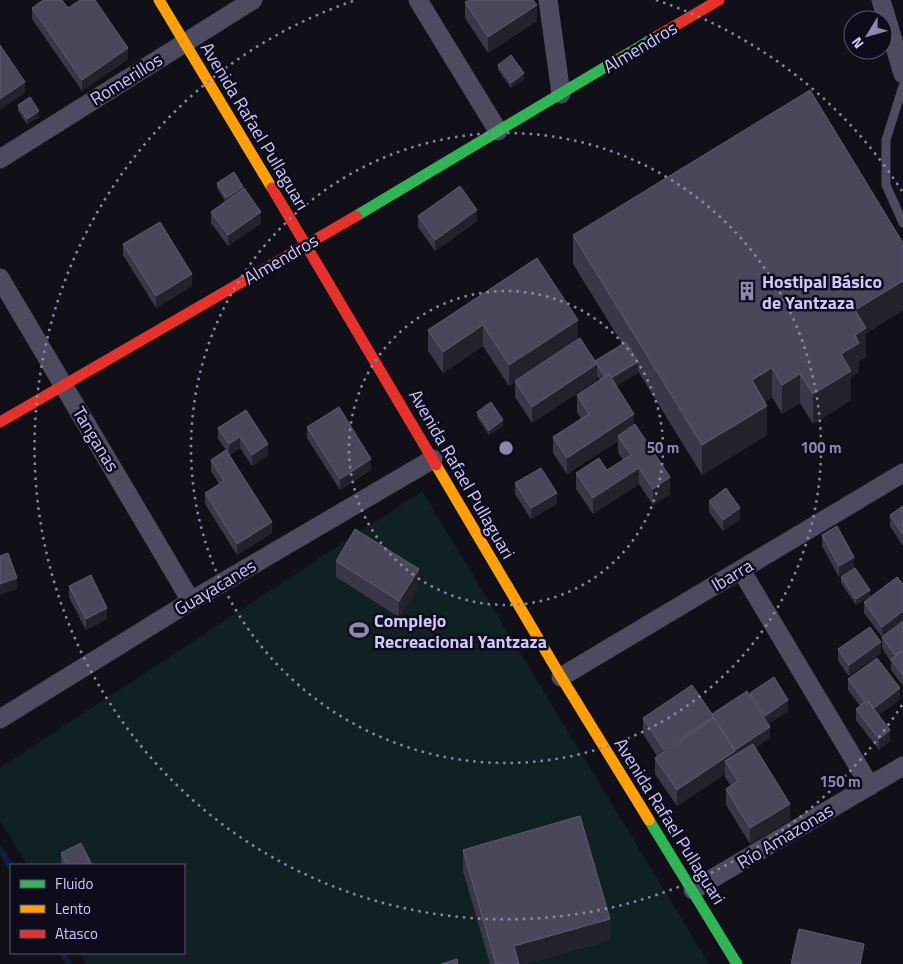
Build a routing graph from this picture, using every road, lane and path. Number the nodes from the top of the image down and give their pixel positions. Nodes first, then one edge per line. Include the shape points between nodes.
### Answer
1 (159, 0) edge
2 (254, 0) edge
3 (418, 0) edge
4 (548, 0) edge
5 (719, 0) edge
6 (881, 0) edge
7 (184, 42) junction
8 (903, 74) edge
9 (903, 86) edge
10 (561, 94) junction
11 (498, 131) junction
12 (0, 159) edge
13 (903, 222) edge
14 (306, 245) junction
15 (0, 278) edge
16 (64, 385) junction
17 (0, 422) edge
18 (433, 459) junction
19 (903, 473) edge
20 (741, 570) junction
21 (191, 600) junction
22 (561, 677) junction
23 (0, 719) edge
24 (903, 766) edge
25 (870, 786) junction
26 (693, 890) junction
27 (737, 964) edge

1 - 7 street, Avenida Rafael Pullaguari
2 - 7 street, Romerillos
3 - 11 street
4 - 10 street
5 - 10 street, Almendros
6 - 8 street
7 - 12 street, Romerillos
7 - 14 street, Avenida Rafael Pullaguari
9 - 13 lane via 886,140 886,185
10 - 11 street, Almendros
11 - 14 street, Almendros
14 - 16 street, Almendros
14 - 18 street, Avenida Rafael Pullaguari
15 - 16 street, Tanganas
16 - 17 street, Almendros
16 - 21 street, Tanganas
18 - 21 street, Guayacanes
18 - 22 street, Avenida Rafael Pullaguari
19 - 20 street, Ibarra
20 - 22 street, Ibarra
20 - 25 street
21 - 23 street, Guayacanes
22 - 26 street, Avenida Rafael Pullaguari
24 - 25 street, Río Amazonas
25 - 26 street, Río Amazonas
26 - 27 street, Avenida Rafael Pullaguari

